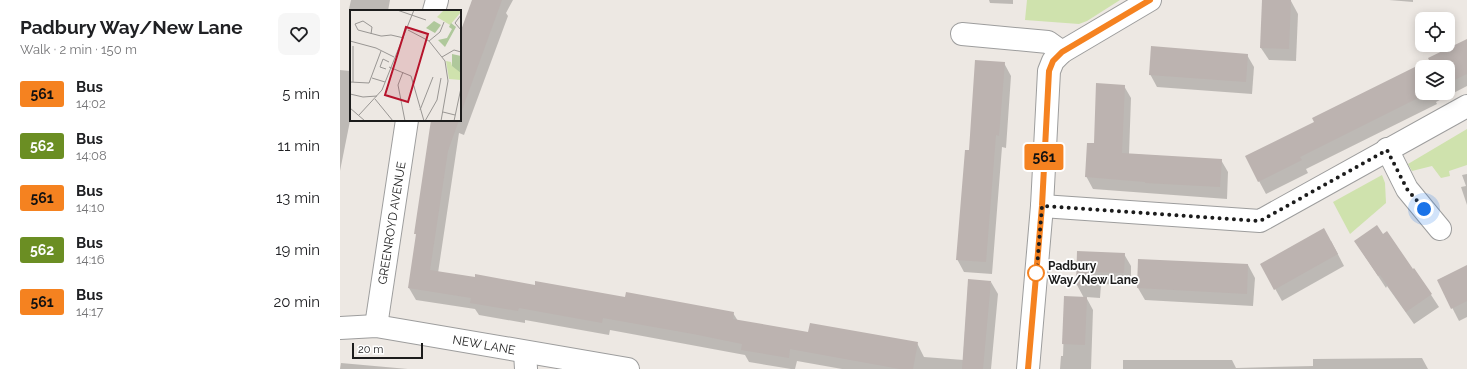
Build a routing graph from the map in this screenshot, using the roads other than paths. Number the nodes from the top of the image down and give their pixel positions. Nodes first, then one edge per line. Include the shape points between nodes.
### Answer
1 (437, 0) edge
2 (1150, 0) edge
3 (434, 10) edge
4 (962, 34) dead end
5 (1062, 52) junction
6 (1467, 106) edge
7 (407, 121) edge
8 (1387, 150) junction
9 (1042, 206) junction
10 (1440, 229) dead end
11 (376, 326) junction
12 (340, 328) edge
13 (526, 361) edge
14 (628, 369) edge
15 (1028, 369) edge

1 - 3 street
2 - 5 street
4 - 5 street via 1048,42
5 - 9 street via 1053,61 1049,71
6 - 8 street
7 - 11 street, GREENROYD AVENUE
8 - 9 street via 1260,221
8 - 10 street via 1407,189
9 - 15 street
11 - 12 street, NEW LANE
11 - 13 street, NEW LANE
13 - 14 street, NEW LANE

